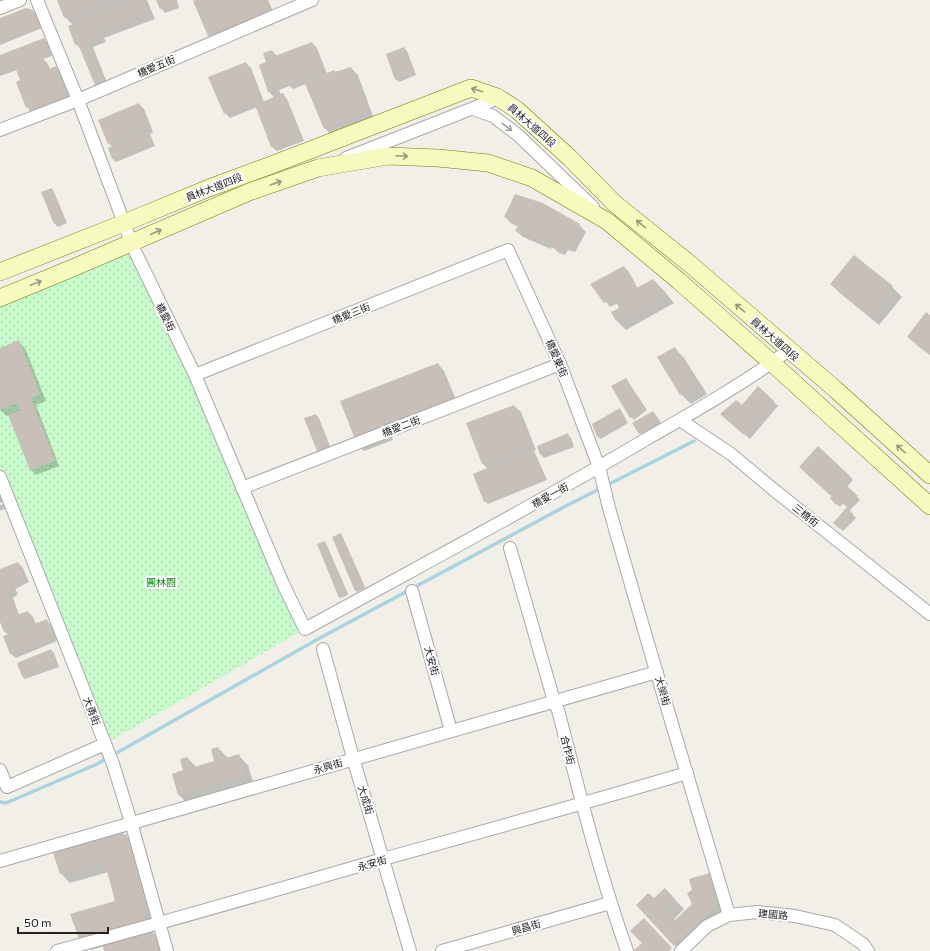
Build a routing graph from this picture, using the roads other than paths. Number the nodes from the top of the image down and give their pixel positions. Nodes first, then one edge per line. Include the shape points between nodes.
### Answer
1 (20, 0) edge
2 (37, 0) edge
3 (312, 0) edge
4 (0, 8) edge
5 (499, 98) junction
6 (78, 100) junction
7 (473, 109) junction
8 (0, 130) edge
9 (318, 168) junction
10 (607, 221) junction
11 (124, 223) junction
12 (131, 243) junction
13 (508, 250) joint
14 (0, 272) edge
15 (0, 298) edge
16 (789, 350) junction
17 (772, 363) junction
18 (560, 364) junction
19 (195, 375) junction
20 (680, 420) junction
21 (600, 472) junction
22 (930, 476) edge
23 (0, 477) edge
24 (242, 488) junction
25 (930, 506) edge
26 (510, 548) dead end
27 (412, 592) dead end
28 (930, 614) edge
29 (305, 629) joint
30 (323, 649) dead end
31 (657, 672) junction
32 (554, 701) junction
33 (451, 731) junction
34 (106, 747) junction
35 (353, 758) junction
36 (0, 770) edge
37 (687, 773) junction
38 (582, 805) junction
39 (131, 822) junction
40 (384, 859) junction
41 (0, 861) edge
42 (610, 904) junction
43 (729, 915) junction
44 (158, 924) junction
45 (58, 951) edge
46 (167, 951) edge
47 (410, 951) edge
48 (442, 951) edge
49 (627, 951) edge
50 (681, 951) edge
51 (868, 951) edge

1 - 4 street
2 - 6 street, 橋愛街
3 - 6 street, 橋愛五街
5 - 7 street
5 -> 11 main road, 員林大道四段 via 471,88
16 -> 5 main road, 員林大道四段 via 690,264 614,203 547,137 516,109
6 - 8 street, 橋愛五街
6 - 11 street, 橋愛街
7 - 9 street
7 -> 10 street via 493,116 518,135
9 -> 10 main road, 員林大道四段 via 388,156 488,163 532,178
12 -> 9 main road, 員林大道四段 via 249,192
10 - 17 main road, 員林大道四段
11 - 12 street, 橋愛街
11 - 14 main road, 員林大道四段
15 -> 12 main road, 員林大道四段
12 - 19 street, 橋愛街
13 - 18 street, 橋愛東街
13 - 19 street, 橋愛三街
16 - 17 street, 橋愛一街
22 -> 16 main road, 員林大道四段
17 - 20 street, 橋愛一街
17 - 25 main road, 員林大道四段
18 - 21 street, 橋愛東街
18 - 24 street, 橋愛二街
19 - 24 street, 橋愛街
20 - 21 street, 橋愛一街
20 - 28 street, 三橋街 via 731,454
21 - 29 street, 橋愛一街
21 - 31 street, 大榮街
23 - 34 street, 大勇街
24 - 29 street, 橋愛街
26 - 32 street, 合作街
27 - 33 street, 大安街
30 - 35 street, 大成街
31 - 32 street, 永興街
31 - 37 street, 大榮街
32 - 33 street, 永興街
32 - 38 street, 合作街
33 - 35 street, 永興街
34 - 36 street via 7,787
34 - 39 street, 大勇街
35 - 39 street, 永興街
35 - 40 street, 大成街
37 - 38 street, 永安街
37 - 43 street, 大榮街
38 - 40 street, 永安街
38 - 42 street, 合作街
39 - 41 street, 永興街
39 - 44 street, 大勇街
40 - 44 street, 永安街
40 - 47 street, 大成街
42 - 48 street, 興昌街
42 - 49 street, 合作街
43 - 50 street, 建國路 via 707,926
43 - 51 street, 建國路 via 757,912 835,924 863,944
44 - 45 street, 永安街
44 - 46 street, 大勇街

